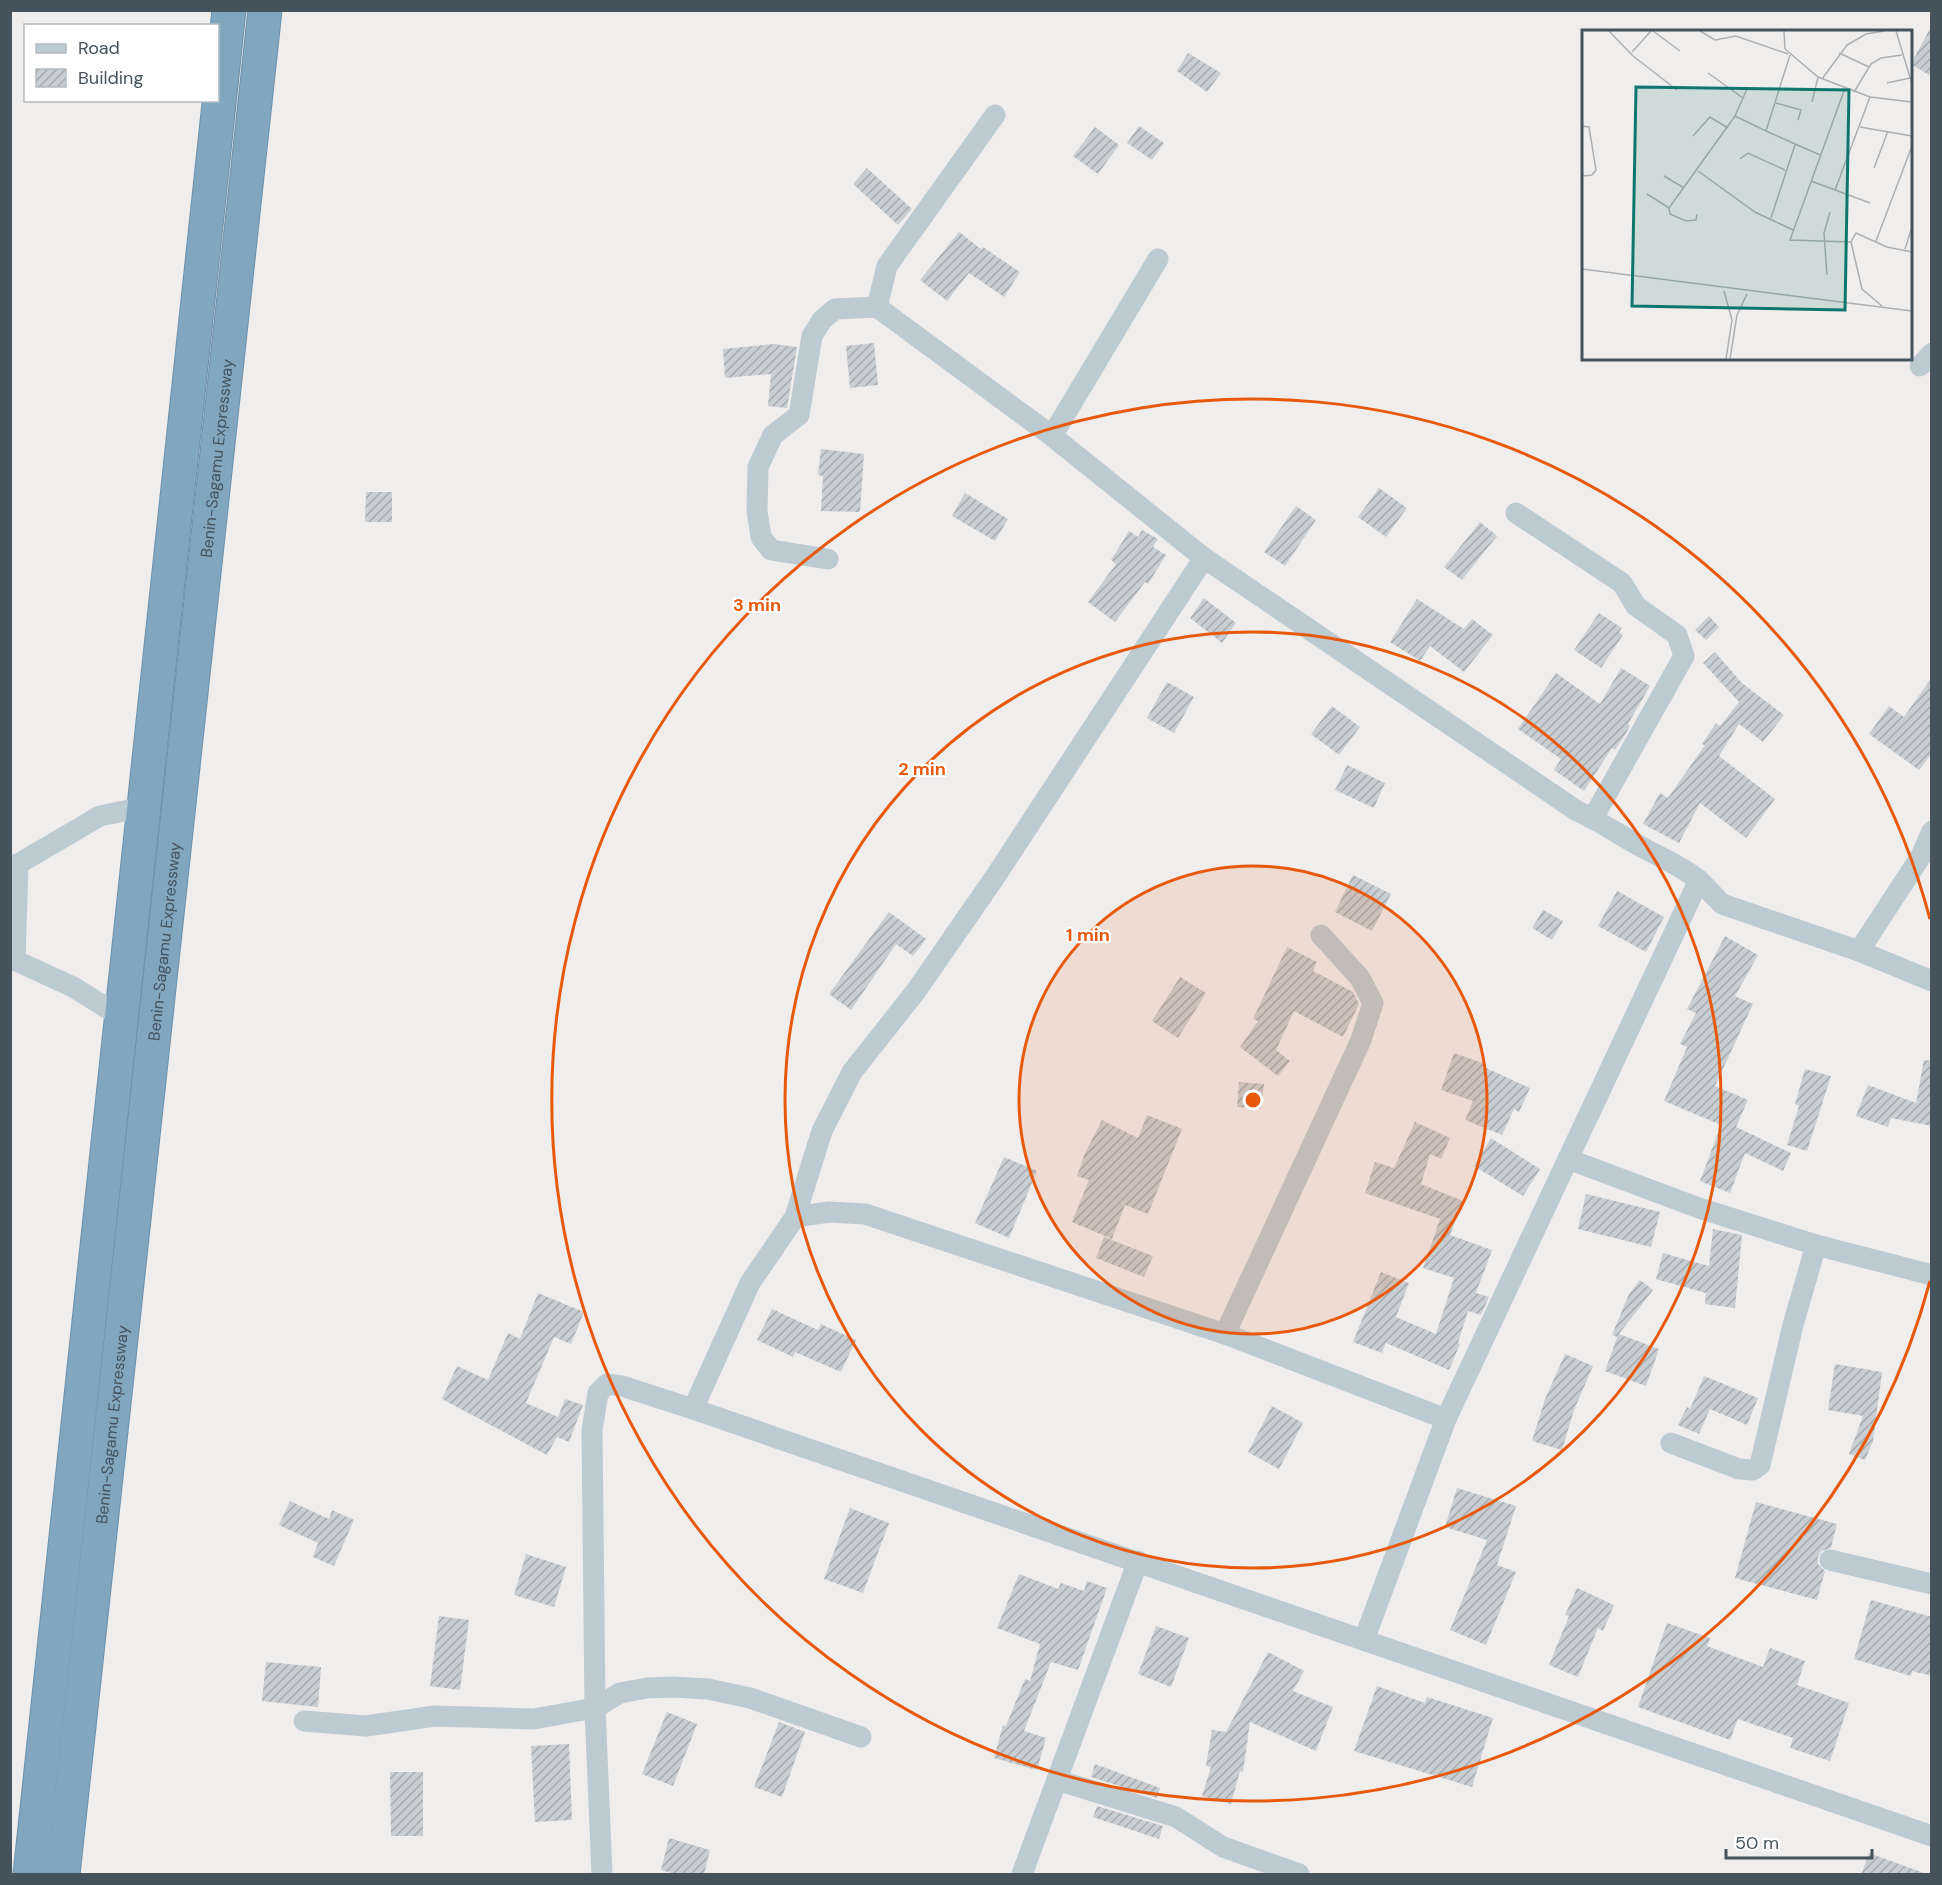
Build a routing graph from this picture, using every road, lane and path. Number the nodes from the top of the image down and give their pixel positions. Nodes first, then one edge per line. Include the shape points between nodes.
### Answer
1 (229, 10) edge
2 (265, 10) edge
3 (995, 115) dead end
4 (1158, 259) dead end
5 (877, 307) junction
6 (1052, 436) junction
7 (1516, 513) dead end
8 (1204, 558) junction
9 (828, 559) dead end
10 (143, 807) junction
11 (1593, 818) junction
12 (1932, 831) edge
13 (14, 865) edge
14 (1699, 880) junction
15 (1321, 935) dead end
16 (1859, 951) junction
17 (13, 959) edge
18 (1932, 981) edge
19 (123, 1018) junction
20 (1568, 1159) junction
21 (795, 1217) junction
22 (1816, 1245) junction
23 (1932, 1275) edge
24 (1225, 1334) junction
25 (693, 1409) junction
26 (1446, 1419) junction
27 (1671, 1443) dead end
28 (1830, 1560) dead end
29 (1138, 1562) junction
30 (1932, 1584) edge
31 (1364, 1640) junction
32 (595, 1708) junction
33 (304, 1721) dead end
34 (861, 1737) dead end
35 (1057, 1780) junction
36 (1932, 1836) edge
37 (30, 1875) edge
38 (63, 1875) edge
39 (602, 1875) edge
40 (1022, 1875) edge
41 (1299, 1875) edge

1 - 10 highway, Benin-Sagamu Expressway
2 - 38 highway, Benin-Sagamu Expressway
3 - 5 street via 887,266
4 - 6 street
5 - 6 street
5 - 9 street via 835,309 822,320 812,336 799,415 773,435 758,467 761,537 771,550
6 - 8 street
7 - 11 street via 1622,583 1636,606 1677,635 1684,656
8 - 11 street via 1577,811
8 - 21 street via 995,877 916,991 852,1072 822,1131
10 - 13 street via 100,816
10 - 19 highway, Benin-Sagamu Expressway
11 - 14 street
12 - 16 street via 1921,856
13 - 17 street
14 - 16 street via 1722,904
14 - 20 street
15 - 24 street via 1360,978 1373,1003 1361,1040
16 - 18 street
17 - 19 street via 73,987
19 - 37 highway, Benin-Sagamu Expressway
20 - 22 street via 1699,1208
20 - 26 street
21 - 24 street via 829,1212 865,1214
21 - 25 street via 750,1283
22 - 23 street
22 - 27 street via 1760,1465 1753,1470 1739,1469
24 - 26 street
25 - 29 street
25 - 32 street via 622,1386 607,1384 598,1393 592,1430
26 - 31 street
28 - 30 street
29 - 31 street
29 - 35 street
31 - 36 street
32 - 33 street via 533,1719 435,1716 366,1725
32 - 34 street via 620,1693 647,1688 708,1689 750,1698
32 - 39 street
35 - 40 street
35 - 41 street via 1176,1817 1223,1846

